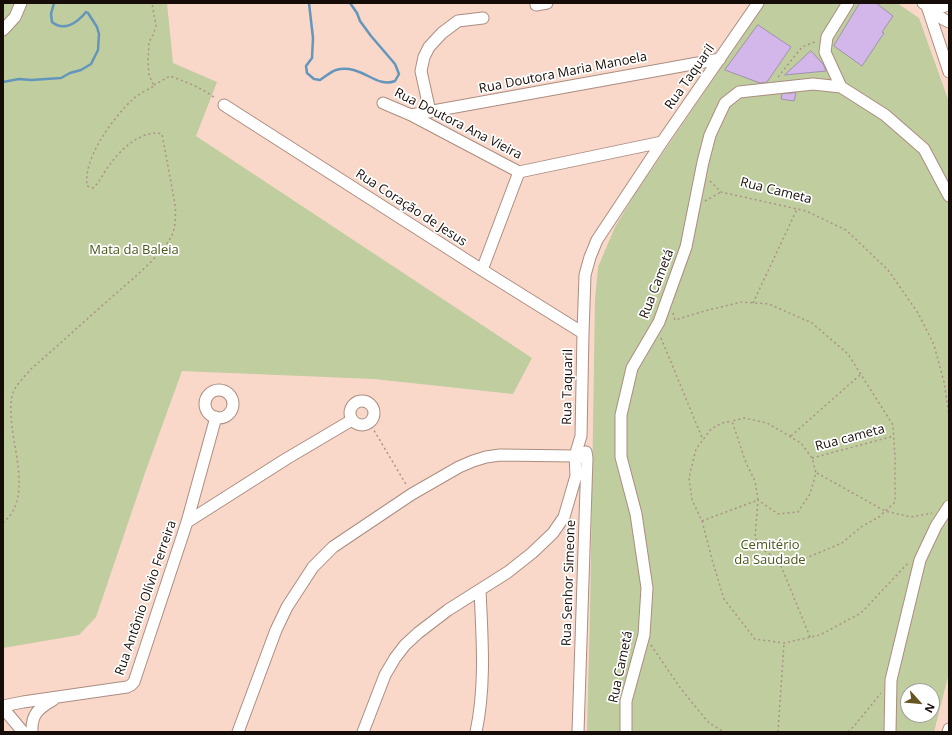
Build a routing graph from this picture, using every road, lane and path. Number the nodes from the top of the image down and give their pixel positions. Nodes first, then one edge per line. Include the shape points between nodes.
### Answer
1 (21, 3) edge
2 (152, 3) edge
3 (758, 3) edge
4 (848, 3) edge
5 (925, 5) edge
6 (949, 5) edge
7 (483, 18) dead end
8 (949, 22) edge
9 (3, 30) edge
10 (827, 37) junction
11 (720, 59) junction
12 (949, 72) edge
13 (154, 86) junction
14 (841, 87) junction
15 (771, 89) junction
16 (383, 102) dead end
17 (224, 105) joint
18 (430, 112) junction
19 (411, 115) junction
20 (662, 142) junction
21 (519, 172) junction
22 (701, 173) junction
23 (721, 192) junction
24 (949, 196) edge
25 (694, 207) junction
26 (797, 209) junction
27 (482, 270) junction
28 (669, 295) junction
29 (753, 303) junction
30 (656, 327) junction
31 (583, 333) junction
32 (861, 374) junction
33 (949, 415) edge
34 (216, 418) dead end
35 (352, 420) junction
36 (732, 421) junction
37 (369, 422) junction
38 (581, 436) junction
39 (791, 436) junction
40 (894, 436) junction
41 (703, 440) junction
42 (575, 456) junction
43 (588, 458) junction
44 (812, 458) junction
45 (816, 473) junction
46 (412, 494) junction
47 (758, 500) junction
48 (947, 508) edge
49 (885, 511) junction
50 (702, 521) junction
51 (187, 522) junction
52 (3, 523) edge
53 (912, 558) dead end
54 (779, 561) junction
55 (480, 590) junction
56 (644, 636) junction
57 (810, 637) junction
58 (784, 643) junction
59 (891, 680) junction
60 (58, 697) junction
61 (3, 707) edge
62 (949, 729) edge
63 (23, 732) edge
64 (32, 732) edge
65 (238, 732) edge
66 (363, 732) edge
67 (476, 732) edge
68 (578, 732) edge
69 (626, 732) edge
70 (724, 732) edge
71 (778, 732) edge
72 (848, 732) edge
73 (890, 732) edge
74 (948, 732) edge

1 - 9 street via 15,17
2 - 13 path via 156,26 148,42 148,63 149,75
3 - 11 street, Rua Taquaril
4 - 10 street
5 - 6 street
5 - 8 street
5 - 12 street
7 - 18 street via 458,21 429,47 421,71
10 - 14 street via 825,52
10 - 15 path via 802,47
11 - 18 street, Rua Doutora Maria Manoela
11 - 20 street, Rua Taquaril
13 - 17 path via 170,76 200,89
13 - 52 path via 134,98 102,138 90,159 86,180 87,186 93,188 111,162 130,144 144,135 155,132 162,134 175,204 174,229 161,250 31,369 12,395 11,423 19,479 17,500 11,514
14 - 15 street, Rua Cametá via 813,84
14 - 24 street, Rua Cametá via 885,115 924,148
15 - 22 street, Rua Cametá via 739,92 725,103 710,135
16 - 19 street, Rua Doutora Ana Vieira
17 - 27 street, Rua Coração de Jesus
18 - 19 street, Rua Doutora Maria Manoela
19 - 21 street, Rua Doutora Ana Vieira
20 - 21 street, Rua Doutora Ana Vieira
20 - 31 street, Rua Taquaril via 597,240 590,256 585,275
21 - 27 street
22 - 23 path, Rua Cameta
22 - 25 street, Rua Cametá
23 - 25 path
23 - 26 path, Rua Cameta
25 - 28 street, Rua Cametá via 686,247
26 - 29 path
26 - 33 path, Rua Cameta via 846,230 888,270 918,313 934,345 944,382
27 - 31 street, Rua Coração de Jesus
28 - 29 path, Rua Cameta via 675,320 742,302
28 - 30 street, Rua Cametá
29 - 32 path, Rua Cameta via 769,304 812,323 848,354
30 - 41 path
30 - 56 street, Rua Cametá via 632,368 621,415 622,457 636,514 647,588
31 - 38 street, Rua Taquaril
32 - 39 path, Rua Cameta
32 - 40 path, Rua Cameta via 893,425
34 - 51 street, Rua Antônio Olívio Ferreira
35 - 37 street via 360,424
35 - 37 street via 351,407 364,401 371,405 373,411
35 - 51 street
36 - 39 path, Rua Cameta via 744,418 767,423
36 - 41 path, Rua Cameta via 711,429
36 - 47 path via 754,481
37 - 46 path
38 - 42 street, Rua Taquaril
38 - 43 street, Rua Senhor Simeone
39 - 44 path, Rua Cameta via 801,443
40 - 44 path, Rua cameta
40 - 49 path, Rua Cameta via 895,502
41 - 50 path, Rua Cameta via 696,449 689,478 692,500
42 - 43 street
42 - 46 street via 486,457 459,467
42 - 55 street, Rua Taquaril via 576,476 564,516 553,533 532,554
43 - 68 street, Rua Senhor Simeone
44 - 45 path, Rua Cameta
45 - 47 path, Rua Cameta via 810,494 798,512 778,514
45 - 49 path, Rua Cameta
46 - 65 street via 333,547 309,573 290,601 279,624
47 - 50 path
47 - 54 path via 755,538 765,551
48 - 49 path, Rua Cameta via 911,517
48 - 59 street via 920,560
49 - 54 path, Rua Cameta via 842,543 792,564
50 - 58 path, Rua Cameta via 724,599 755,639
51 - 60 street, Rua Antônio Olívio Ferreira via 134,682 127,687
53 - 57 path via 861,613 820,635
54 - 57 path
55 - 66 street, Rua Taquaril via 448,610 405,645 386,675
55 - 67 street via 483,676
56 - 69 street, Rua Cametá via 626,701
56 - 70 path via 681,689 709,723
57 - 58 path
58 - 71 path
59 - 72 path via 856,726
59 - 73 street
60 - 61 street, Rua Antônio Olívio Ferreira
60 - 64 street via 40,707 34,716
61 - 63 street
62 - 74 street

